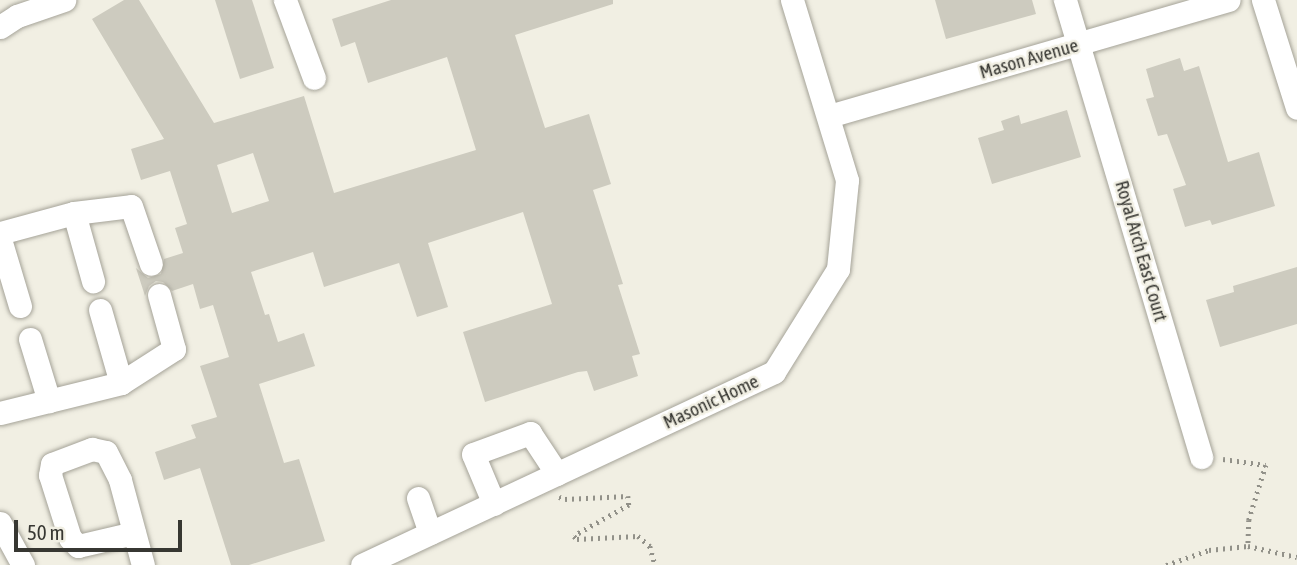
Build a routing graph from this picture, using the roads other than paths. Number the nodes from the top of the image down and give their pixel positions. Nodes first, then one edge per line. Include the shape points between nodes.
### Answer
1 (64, 0) edge
2 (285, 0) edge
3 (792, 0) edge
4 (1065, 0) edge
5 (1229, 0) edge
6 (1263, 0) edge
7 (0, 27) edge
8 (1080, 45) junction
9 (314, 78) dead end
10 (1297, 107) edge
11 (828, 116) junction
12 (74, 213) junction
13 (0, 233) edge
14 (0, 239) edge
15 (151, 264) dead end
16 (93, 281) dead end
17 (159, 295) dead end
18 (20, 306) dead end
19 (100, 310) dead end
20 (30, 339) dead end
21 (121, 383) junction
22 (49, 401) junction
23 (0, 413) edge
24 (1201, 457) road end
25 (553, 476) junction
26 (418, 498) dead end
27 (494, 504) junction
28 (0, 523) edge
29 (134, 533) junction
30 (430, 533) junction
31 (23, 565) edge
32 (143, 565) edge
33 (362, 565) edge

1 - 7 street via 17,16
2 - 9 street
3 - 11 street, Masonic Home
4 - 8 street, Royal Arch East Court
5 - 8 street, Mason Avenue
6 - 10 street
8 - 11 street, Mason Avenue
8 - 24 street, Royal Arch East Court
11 - 25 street, Masonic Home via 847,180 838,269 774,372
12 - 13 street
12 - 15 street via 131,206
12 - 16 street
14 - 18 street
17 - 21 street via 174,349
19 - 21 street
20 - 22 street
21 - 22 street
22 - 23 street
25 - 27 street, Masonic Home
25 - 27 street via 530,433 473,454
26 - 30 street
27 - 30 street, Masonic Home
28 - 31 street
29 - 29 street via 120,480 106,452 92,449 52,464 50,475 69,538 78,546
29 - 32 street
30 - 33 street, Masonic Home

